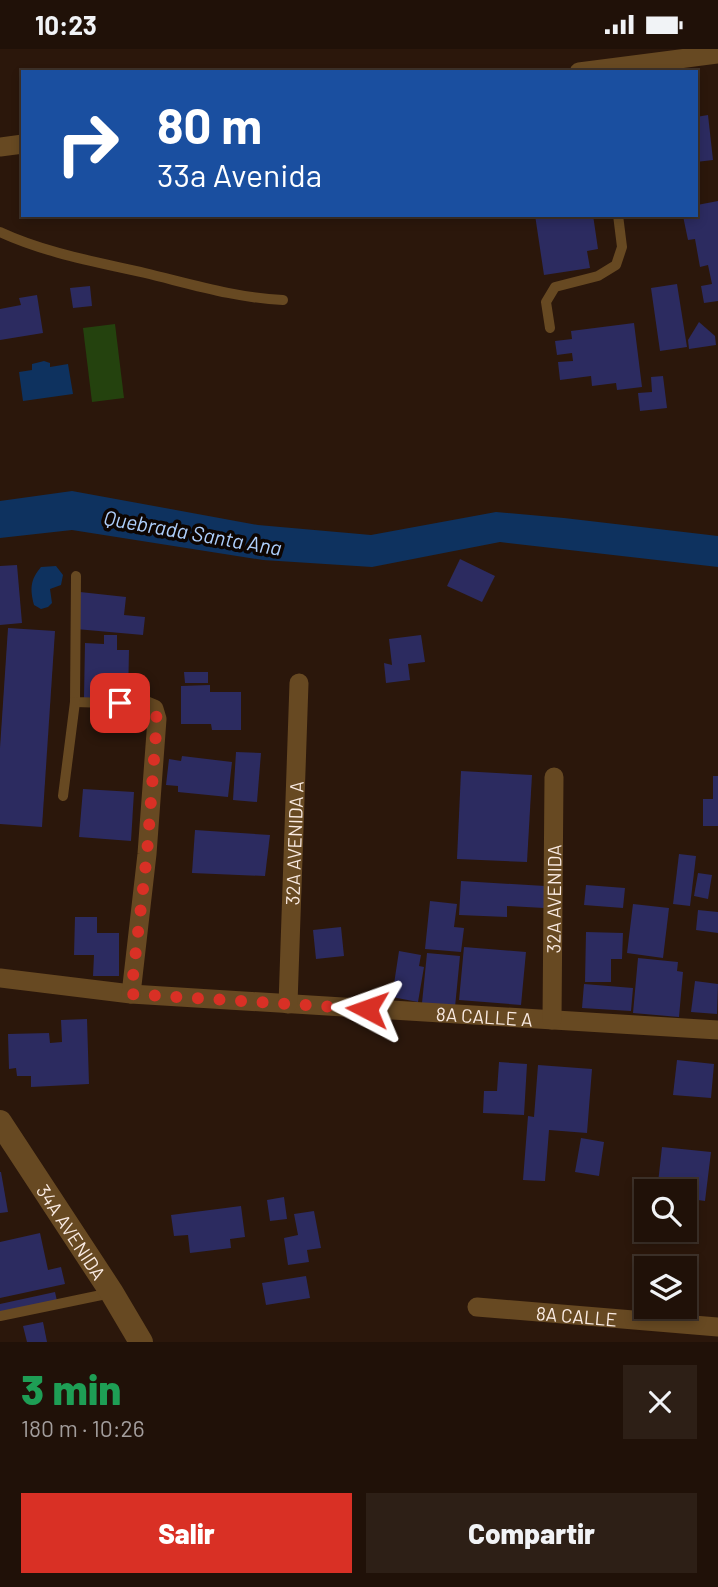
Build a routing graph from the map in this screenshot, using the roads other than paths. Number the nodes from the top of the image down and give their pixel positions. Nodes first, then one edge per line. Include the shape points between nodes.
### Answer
1 (718, 54) edge
2 (599, 70) edge
3 (21, 144) edge
4 (0, 147) edge
5 (618, 217) edge
6 (0, 232) edge
7 (283, 300) dead end
8 (550, 328) dead end
9 (76, 576) dead end
10 (299, 683) dead end
11 (75, 702) junction
12 (142, 704) joint
13 (554, 777) dead end
14 (63, 796) dead end
15 (0, 978) edge
16 (131, 994) junction
17 (288, 1004) junction
18 (552, 1020) junction
19 (718, 1030) edge
20 (0, 1122) edge
21 (112, 1293) junction
22 (477, 1307) dead end
23 (0, 1316) edge
24 (718, 1327) edge
25 (142, 1342) edge

1 - 2 street
3 - 4 street
5 - 8 lane via 622,247 616,265 598,276 555,287 546,302
6 - 7 lane via 90,261 242,296
9 - 11 lane
10 - 17 street, 32A AVENIDA A
11 - 12 lane
11 - 14 lane
12 - 16 street via 154,709 157,719
13 - 18 street, 32A AVENIDA
15 - 16 street, 8A CALLE A
16 - 17 street, 8A CALLE A
17 - 18 street, 8A CALLE A
18 - 19 street, 8A CALLE A
20 - 21 street, 34A AVENIDA
21 - 23 lane
21 - 25 street, 34A AVENIDA
22 - 24 street, 8A CALLE

